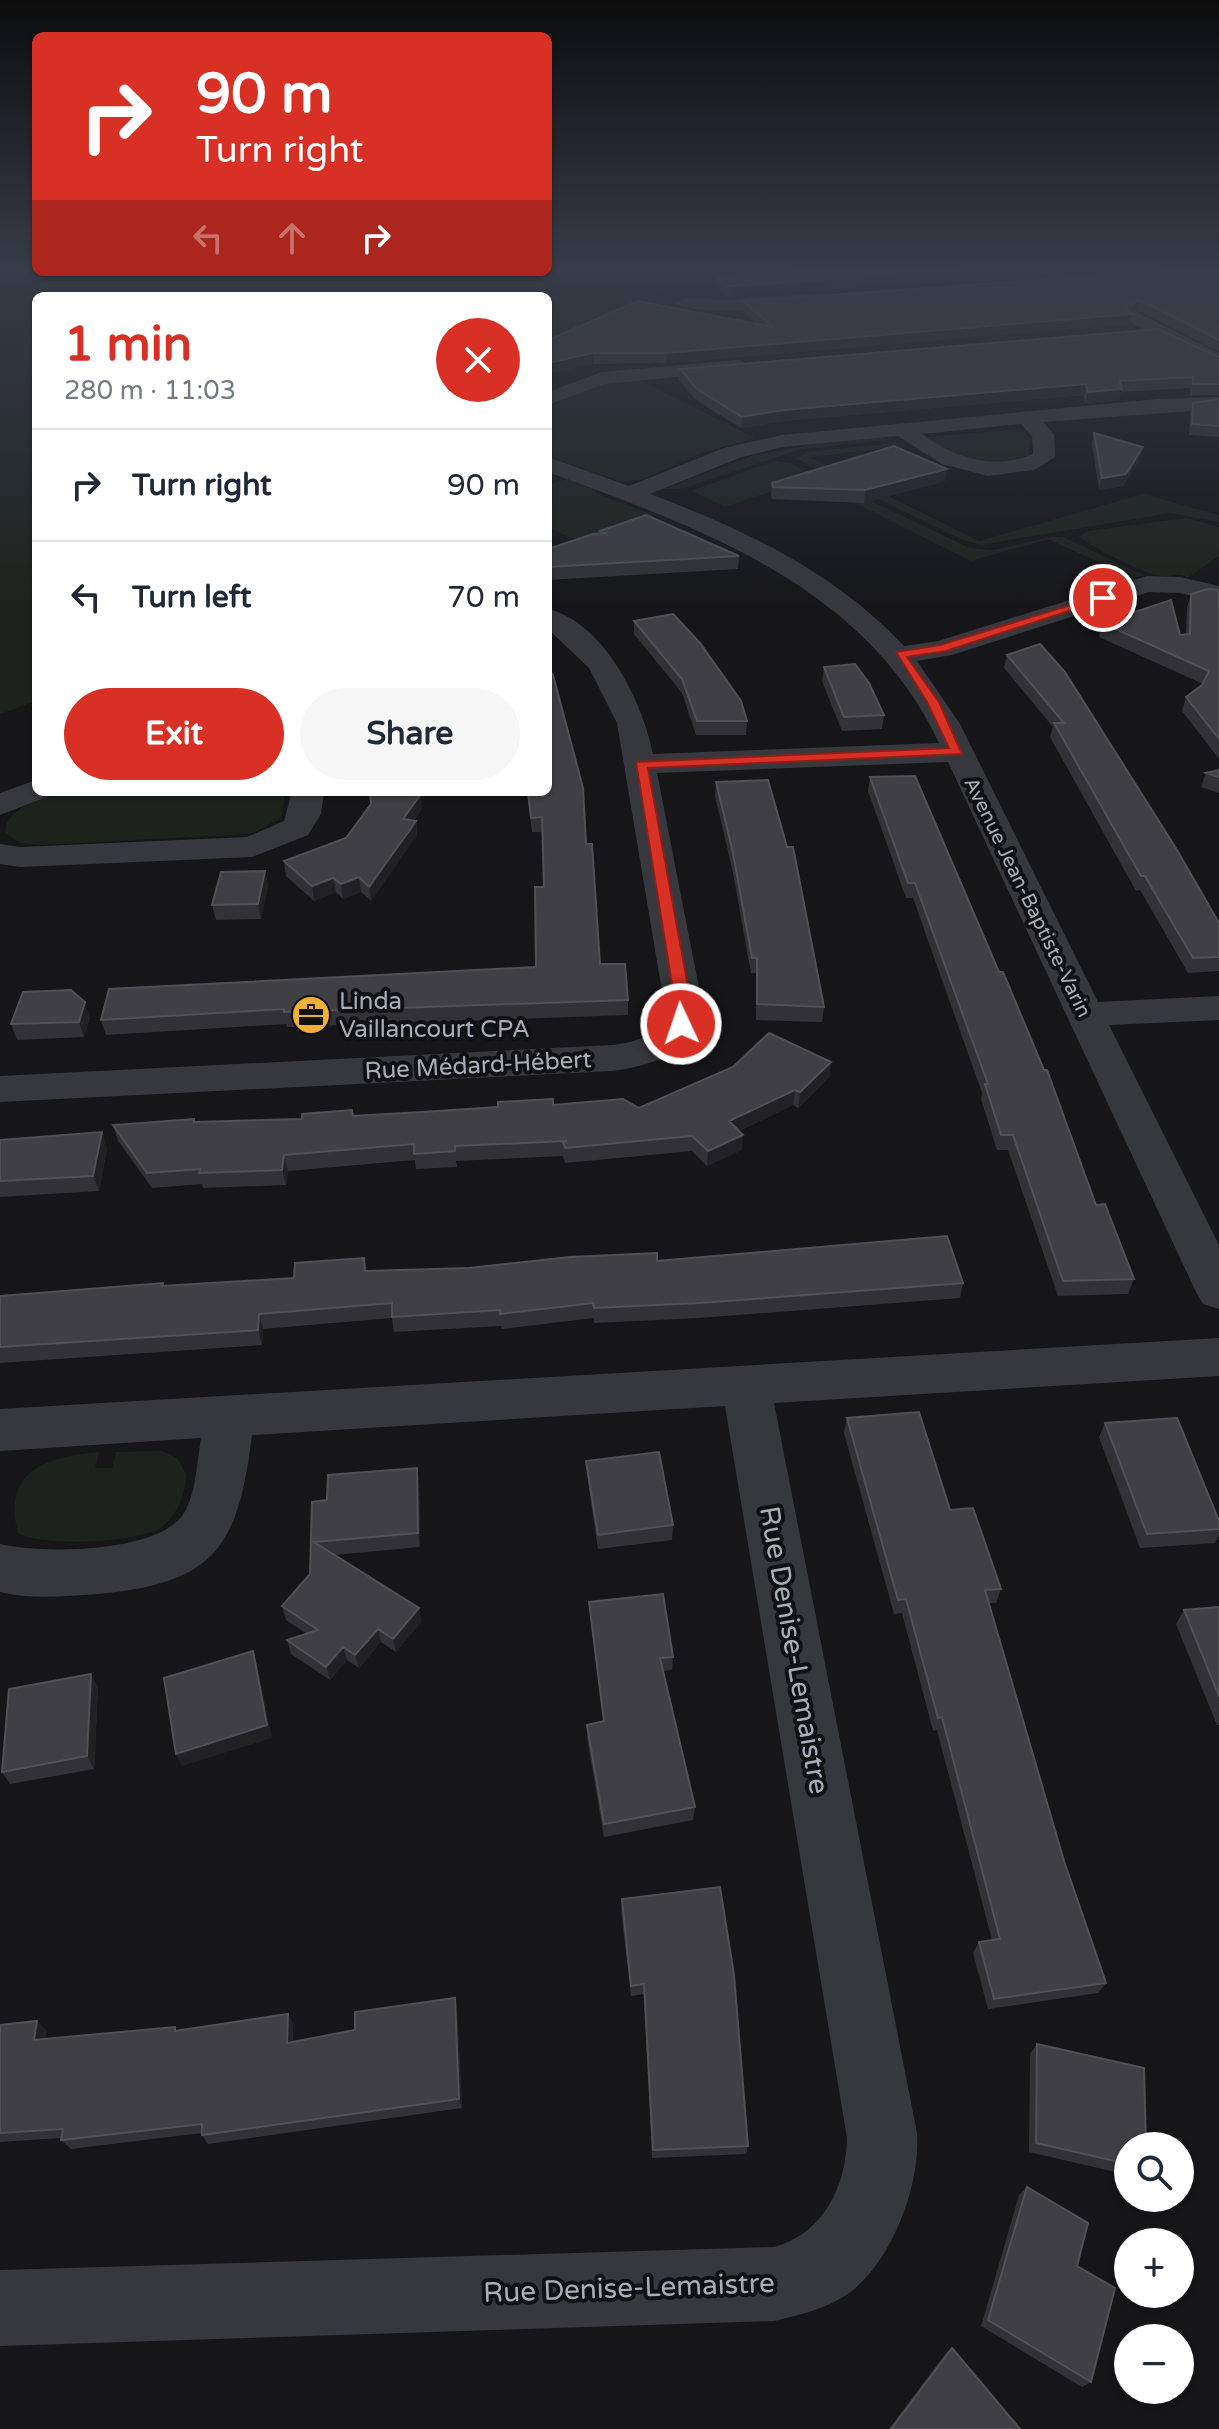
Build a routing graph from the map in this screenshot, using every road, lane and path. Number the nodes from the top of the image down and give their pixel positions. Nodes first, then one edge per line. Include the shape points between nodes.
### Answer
1 (588, 383) edge
2 (552, 397) edge
3 (1219, 403) edge
4 (1025, 417) junction
5 (901, 428) junction
6 (552, 465) edge
7 (629, 494) junction
8 (1219, 594) edge
9 (552, 620) edge
10 (900, 655) junction
11 (957, 752) junction
12 (641, 764) junction
13 (32, 792) edge
14 (307, 796) edge
15 (0, 805) edge
16 (0, 854) edge
17 (1219, 1008) edge
18 (1086, 1014) junction
19 (0, 1089) edge
20 (1219, 1292) edge
21 (1219, 1357) edge
22 (746, 1385) junction
23 (229, 1417) junction
24 (0, 1430) edge
25 (0, 1568) edge
26 (0, 2308) edge

1 - 2 street
3 - 4 street
4 - 5 street
4 - 5 street via 1043,434 1044,457 998,470 966,466 918,444
5 - 7 street via 757,445
6 - 7 street, Avenue Jean-Baptiste-Varin
7 - 10 street, Avenue Jean-Baptiste-Varin via 734,536 794,568 856,613
8 - 10 street via 1147,584 950,646
9 - 12 street, Rue Médard-Hébert via 596,657 614,682 632,723
10 - 11 street, Avenue Jean-Baptiste-Varin via 933,702
11 - 12 street
11 - 18 street, Avenue Jean-Baptiste-Varin
12 - 19 street, Rue Médard-Hébert via 684,1013 675,1034 649,1052
13 - 15 street
14 - 16 street via 296,828 252,847
17 - 18 street
18 - 20 street, Avenue Jean-Baptiste-Varin
21 - 22 street
22 - 23 street
22 - 26 street, Rue Denise-Lemaistre via 879,2105 883,2146 877,2181 861,2220 838,2254 807,2276 774,2284
23 - 24 street
23 - 25 street via 213,1514 179,1554 137,1568 29,1573

